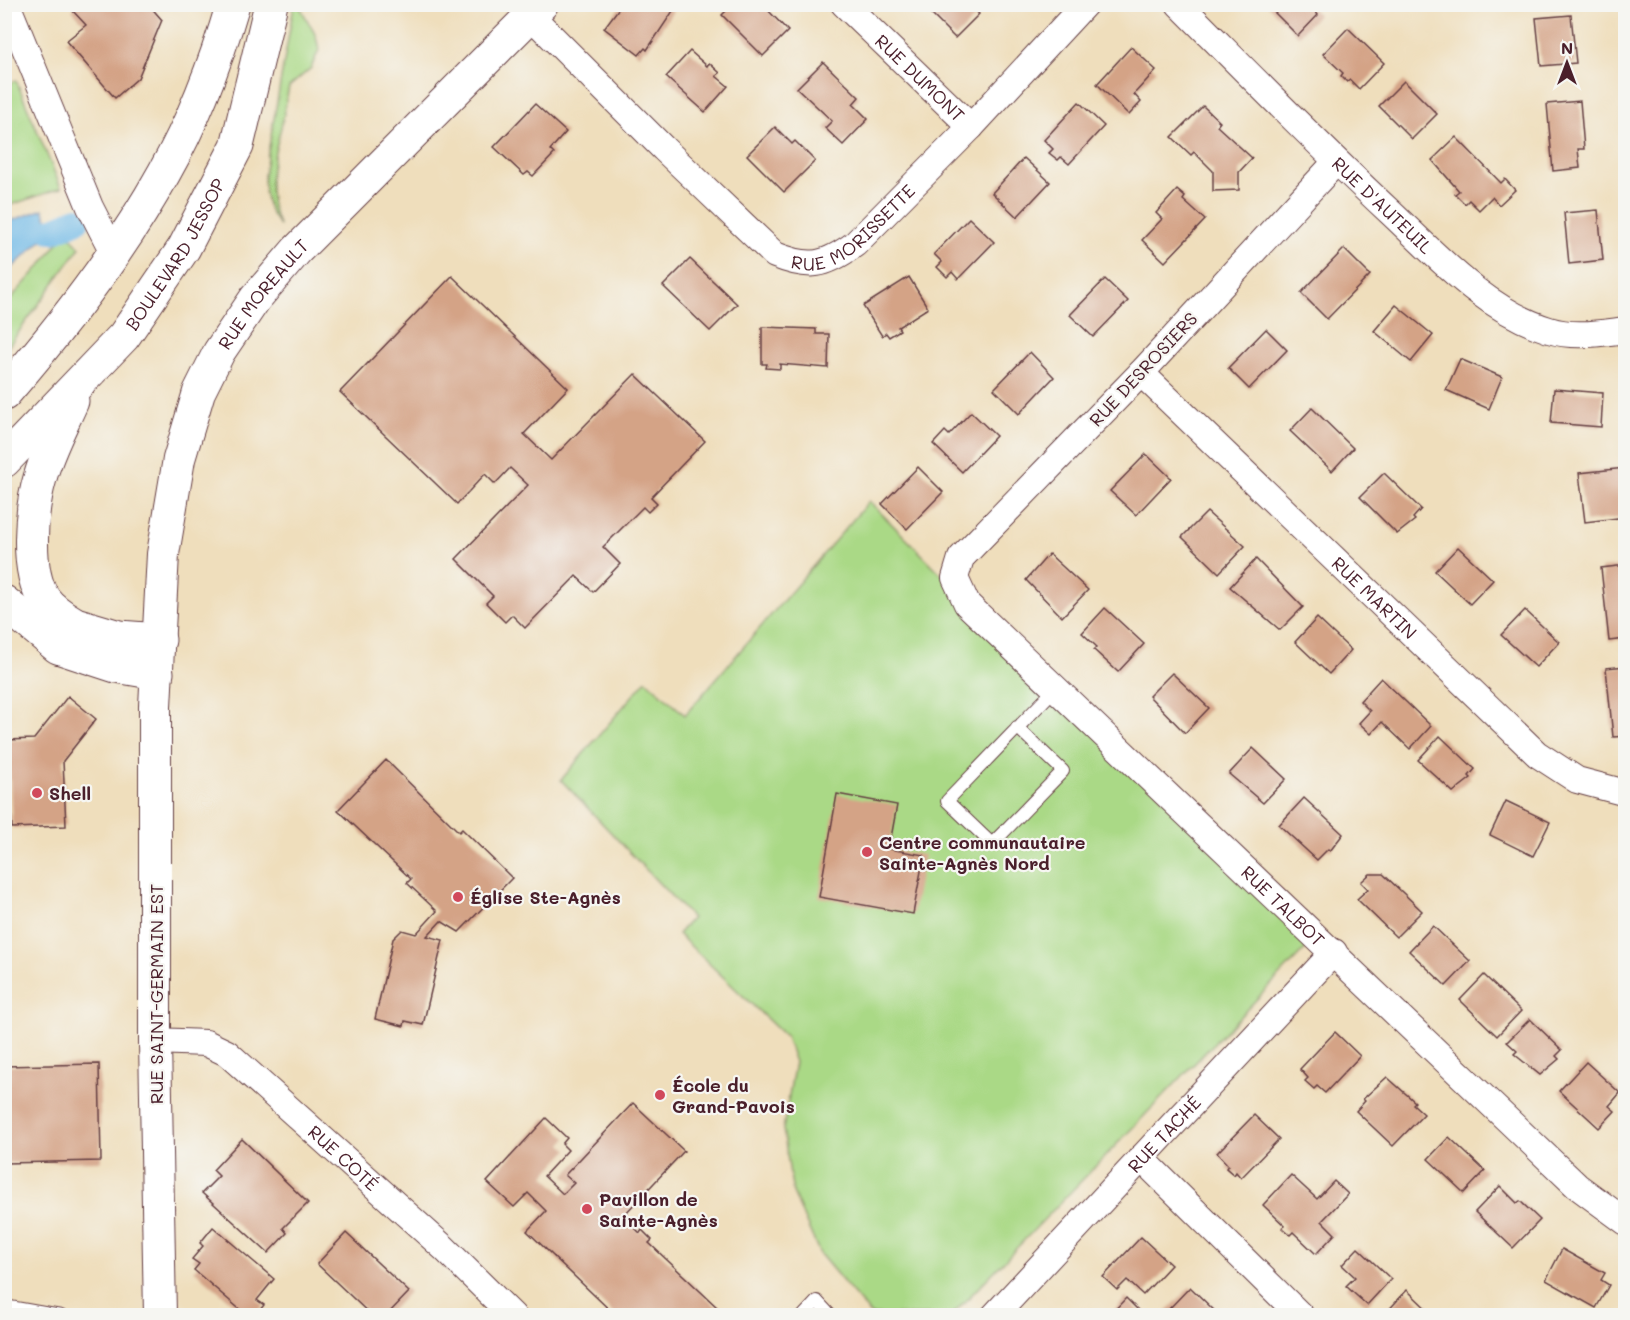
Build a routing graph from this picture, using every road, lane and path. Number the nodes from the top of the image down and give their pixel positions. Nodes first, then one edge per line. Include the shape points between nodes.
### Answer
1 (6, 4) edge
2 (233, 4) edge
3 (271, 4) edge
4 (844, 4) edge
5 (1085, 4) edge
6 (1179, 4) edge
7 (537, 11) edge
8 (971, 127) junction
9 (1336, 162) junction
10 (113, 252) junction
11 (1626, 330) edge
12 (1141, 373) junction
13 (80, 383) junction
14 (4, 394) edge
15 (4, 461) edge
16 (955, 578) joint
17 (5, 612) edge
18 (65, 635) junction
19 (159, 640) junction
20 (157, 673) junction
21 (1056, 688) junction
22 (1017, 727) junction
23 (1626, 793) edge
24 (1334, 952) junction
25 (155, 1041) junction
26 (1141, 1158) junction
27 (1626, 1222) edge
28 (4, 1306) edge
29 (61, 1316) edge
30 (160, 1316) edge
31 (513, 1316) edge
32 (803, 1316) edge
33 (831, 1316) edge
34 (994, 1316) edge
35 (1301, 1316) edge

1 - 10 street via 90,207
2 - 10 main road via 215,63 164,173
3 - 13 main road, BOULEVARD JESSOP via 237,146 184,248 124,336
4 - 8 street, RUE DUMONT
5 - 8 street, RUE MORISSETTE
6 - 9 street, RUE D'AUTEUIL
7 - 8 street, RUE MORISSETTE via 664,149 776,255 794,262 813,265 836,258 855,244
7 - 19 street, RUE MOREAULT via 297,250 255,299 219,352 199,392 179,459 163,554
9 - 11 street, RUE D'AUTEUIL via 1461,279 1511,314 1550,330 1581,335
9 - 12 street, RUE DESROSIERS
10 - 14 main road via 56,334
12 - 16 street, RUE DESROSIERS via 961,558
12 - 23 street, RUE MARTIN via 1537,754 1577,780
13 - 15 main road, BOULEVARD JESSOP
13 - 18 main road via 40,475 32,545 43,598 54,610
16 - 21 street, RUE TALBOT via 967,604
17 - 18 main road
18 - 19 main road
18 - 20 main road via 116,666
19 - 20 street, RUE MOREAULT
20 - 25 street, RUE SAINT-GERMAIN EST
21 - 22 lane
21 - 24 street, RUE TALBOT
22 - 22 lane via 947,801 992,844 1062,771
24 - 26 street, RUE TACHÉ
24 - 27 street, RUE TALBOT via 1577,1185
25 - 30 street, RUE SAINT-GERMAIN EST
25 - 31 street, RUE COTÉ via 206,1043 227,1053 444,1248
26 - 34 street, RUE TACHÉ
26 - 35 street
28 - 29 lane
32 - 33 lane via 817,1301

